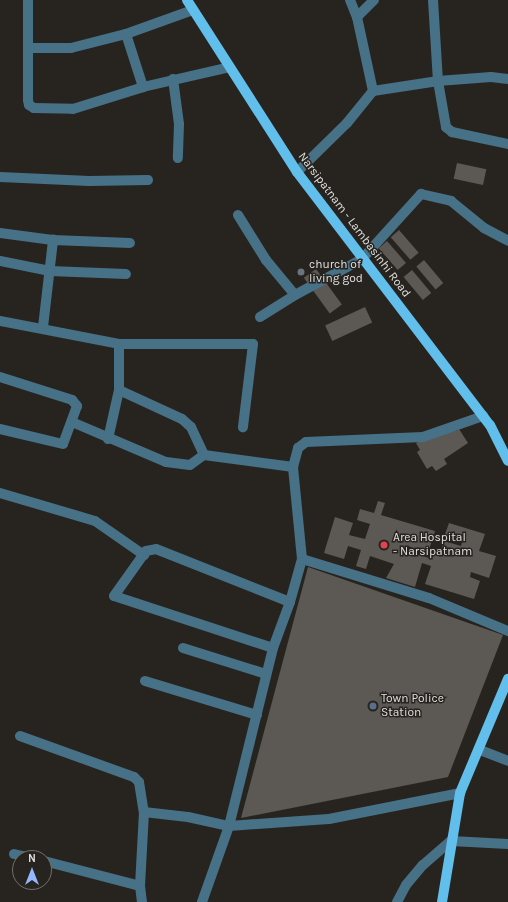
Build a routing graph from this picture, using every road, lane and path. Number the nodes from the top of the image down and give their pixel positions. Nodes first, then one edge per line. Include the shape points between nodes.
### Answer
1 (28, 0) edge
2 (187, 0) edge
3 (350, 0) edge
4 (374, 0) edge
5 (433, 0) edge
6 (193, 10) junction
7 (357, 17) junction
8 (126, 34) junction
9 (28, 48) junction
10 (230, 67) junction
11 (173, 79) junction
12 (508, 79) edge
13 (438, 81) junction
14 (143, 87) junction
15 (373, 91) junction
16 (508, 144) edge
17 (178, 158) dead end
18 (297, 172) junction
19 (0, 177) edge
20 (148, 180) dead end
21 (238, 215) dead end
22 (0, 233) edge
23 (53, 240) junction
24 (508, 242) edge
25 (130, 244) dead end
26 (362, 259) junction
27 (0, 261) edge
28 (50, 271) junction
29 (126, 274) dead end
30 (296, 295) junction
31 (260, 317) dead end
32 (0, 321) edge
33 (43, 327) junction
34 (119, 344) junction
35 (0, 377) edge
36 (119, 390) junction
37 (483, 416) junction
38 (72, 422) junction
39 (243, 427) dead end
40 (0, 429) edge
41 (108, 439) junction
42 (204, 455) junction
43 (508, 461) edge
44 (293, 467) junction
45 (0, 493) edge
46 (144, 555) junction
47 (302, 559) junction
48 (290, 602) junction
49 (508, 631) edge
50 (183, 648) dead end
51 (273, 648) junction
52 (266, 674) junction
53 (145, 681) dead end
54 (508, 682) edge
55 (257, 715) junction
56 (20, 736) dead end
57 (480, 750) junction
58 (508, 761) edge
59 (460, 793) junction
60 (144, 812) junction
61 (229, 826) junction
62 (451, 841) junction
63 (508, 844) edge
64 (52, 863) edge
65 (140, 886) junction
66 (142, 902) edge
67 (202, 902) edge
68 (397, 902) edge
69 (442, 902) edge

1 - 9 street
2 - 6 main road, Narsipatnam - Lambasinhi Road
3 - 7 street
4 - 7 street
5 - 13 street
6 - 8 street
6 - 10 main road, Narsipatnam - Lambasinhi Road
7 - 15 street
8 - 9 street via 71,48
8 - 14 street
9 - 14 street via 28,100 29,105 34,108 73,109
10 - 11 street
10 - 18 main road, Narsipatnam - Lambasinhi Road
11 - 14 street
11 - 17 street via 179,124
12 - 13 street via 491,77
13 - 15 street
13 - 16 street via 446,127 452,132
15 - 18 street via 347,123
18 - 26 main road, Narsipatnam - Lambasinhi Road
19 - 20 street via 89,181
21 - 30 street via 266,260
22 - 23 street
23 - 25 street
23 - 28 street
24 - 26 street via 484,228 451,201 421,194
26 - 30 street
26 - 37 main road, Narsipatnam - Lambasinhi Road
27 - 28 street
28 - 29 street
28 - 33 street
30 - 31 street
32 - 33 street
33 - 34 street
34 - 36 street
34 - 39 street via 253,344
35 - 38 street via 76,402
36 - 41 street
36 - 42 street via 182,419 191,427
37 - 43 main road, Narsipatnam - Lambasinhi Road
37 - 44 street via 423,437 306,442 298,448
38 - 40 street via 66,441 60,445
38 - 41 street
41 - 42 street via 166,462 190,465
42 - 44 street
44 - 47 street
45 - 46 street via 95,521
46 - 48 street via 146,551 156,550
46 - 51 street via 114,596
47 - 48 street
47 - 49 street via 429,598
48 - 51 street
50 - 52 street
51 - 52 street
52 - 55 street
53 - 55 street
54 - 57 main road
55 - 61 street
56 - 60 street via 134,777 139,782
57 - 58 street
57 - 59 main road
59 - 61 street via 329,819
59 - 62 main road
60 - 61 street via 188,817
60 - 65 street
61 - 67 street
62 - 63 street
62 - 68 street via 423,865 406,885
62 - 69 main road
64 - 65 street
65 - 66 street

